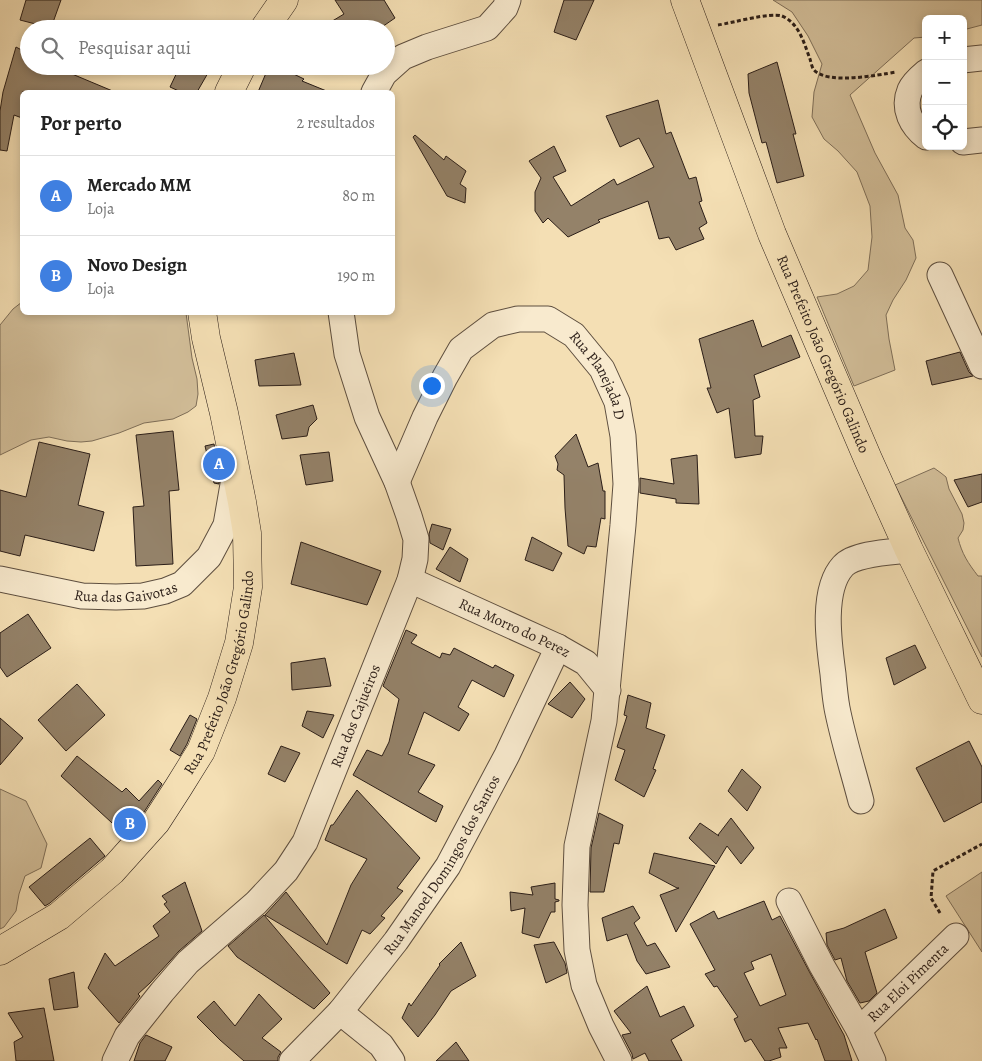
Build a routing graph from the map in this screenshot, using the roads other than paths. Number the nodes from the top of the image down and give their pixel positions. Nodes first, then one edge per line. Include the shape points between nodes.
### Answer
1 (284, 0) edge
2 (508, 0) edge
3 (685, 0) edge
4 (270, 20) edge
5 (982, 58) edge
6 (967, 60) edge
7 (395, 64) edge
8 (238, 75) edge
9 (383, 75) edge
10 (922, 76) edge
11 (230, 90) edge
12 (375, 90) edge
13 (922, 134) edge
14 (982, 140) edge
15 (967, 142) edge
16 (940, 275) dead end
17 (202, 315) edge
18 (341, 315) edge
19 (982, 366) edge
20 (236, 470) junction
21 (397, 482) junction
22 (909, 550) junction
23 (0, 579) edge
24 (410, 580) junction
25 (558, 647) junction
26 (608, 690) junction
27 (982, 700) edge
28 (861, 800) dead end
29 (789, 901) dead end
30 (956, 936) dead end
31 (0, 951) edge
32 (340, 1012) junction
33 (859, 1030) junction
34 (116, 1061) edge
35 (292, 1061) edge
36 (392, 1061) edge
37 (619, 1061) edge
38 (873, 1061) edge

1 - 4 main road
2 - 7 street via 487,28 428,47 403,57
3 - 22 main road, Rua Prefeito João Gregório Galindo via 772,234
5 - 6 street
8 - 11 main road
9 - 12 street
10 - 13 street via 910,90 907,101 909,116
14 - 15 street
16 - 19 street
17 - 20 main road, Rua Prefeito João Gregório Galindo
18 - 21 street, Rua dos Cajueiros via 347,354 367,417
20 - 23 street, Rua das Gaivotas via 226,525 209,557 182,584 142,596 116,597 82,596
20 - 31 main road, Rua Prefeito João Gregório Galindo via 247,533 248,587 240,643 201,751 156,822 112,871 59,916
21 - 24 street, Rua dos Cajueiros via 416,540
21 - 26 street, Rua Planejada D via 461,349 493,325 518,319 548,319 574,335 602,369 617,402 623,436 626,484
22 - 27 main road, Rua Prefeito João Gregório Galindo
22 - 28 street via 860,556 844,565 831,593 828,619 837,707
24 - 25 street, Rua Morro do Perez
24 - 34 street, Rua dos Cajueiros via 305,842 286,870 256,903 188,962 162,992 127,1036
25 - 26 street, Rua Morro do Perez via 586,663
25 - 32 street, Rua Manoel Domingos dos Santos via 507,755 448,866 396,942
26 - 37 street, Rua Planejada D via 577,846 575,905 577,950 584,985
29 - 33 street
30 - 33 street, Rua Eloi Pimenta
32 - 35 street, Rua Manoel Domingos dos Santos
32 - 36 street via 381,1045
33 - 38 street

